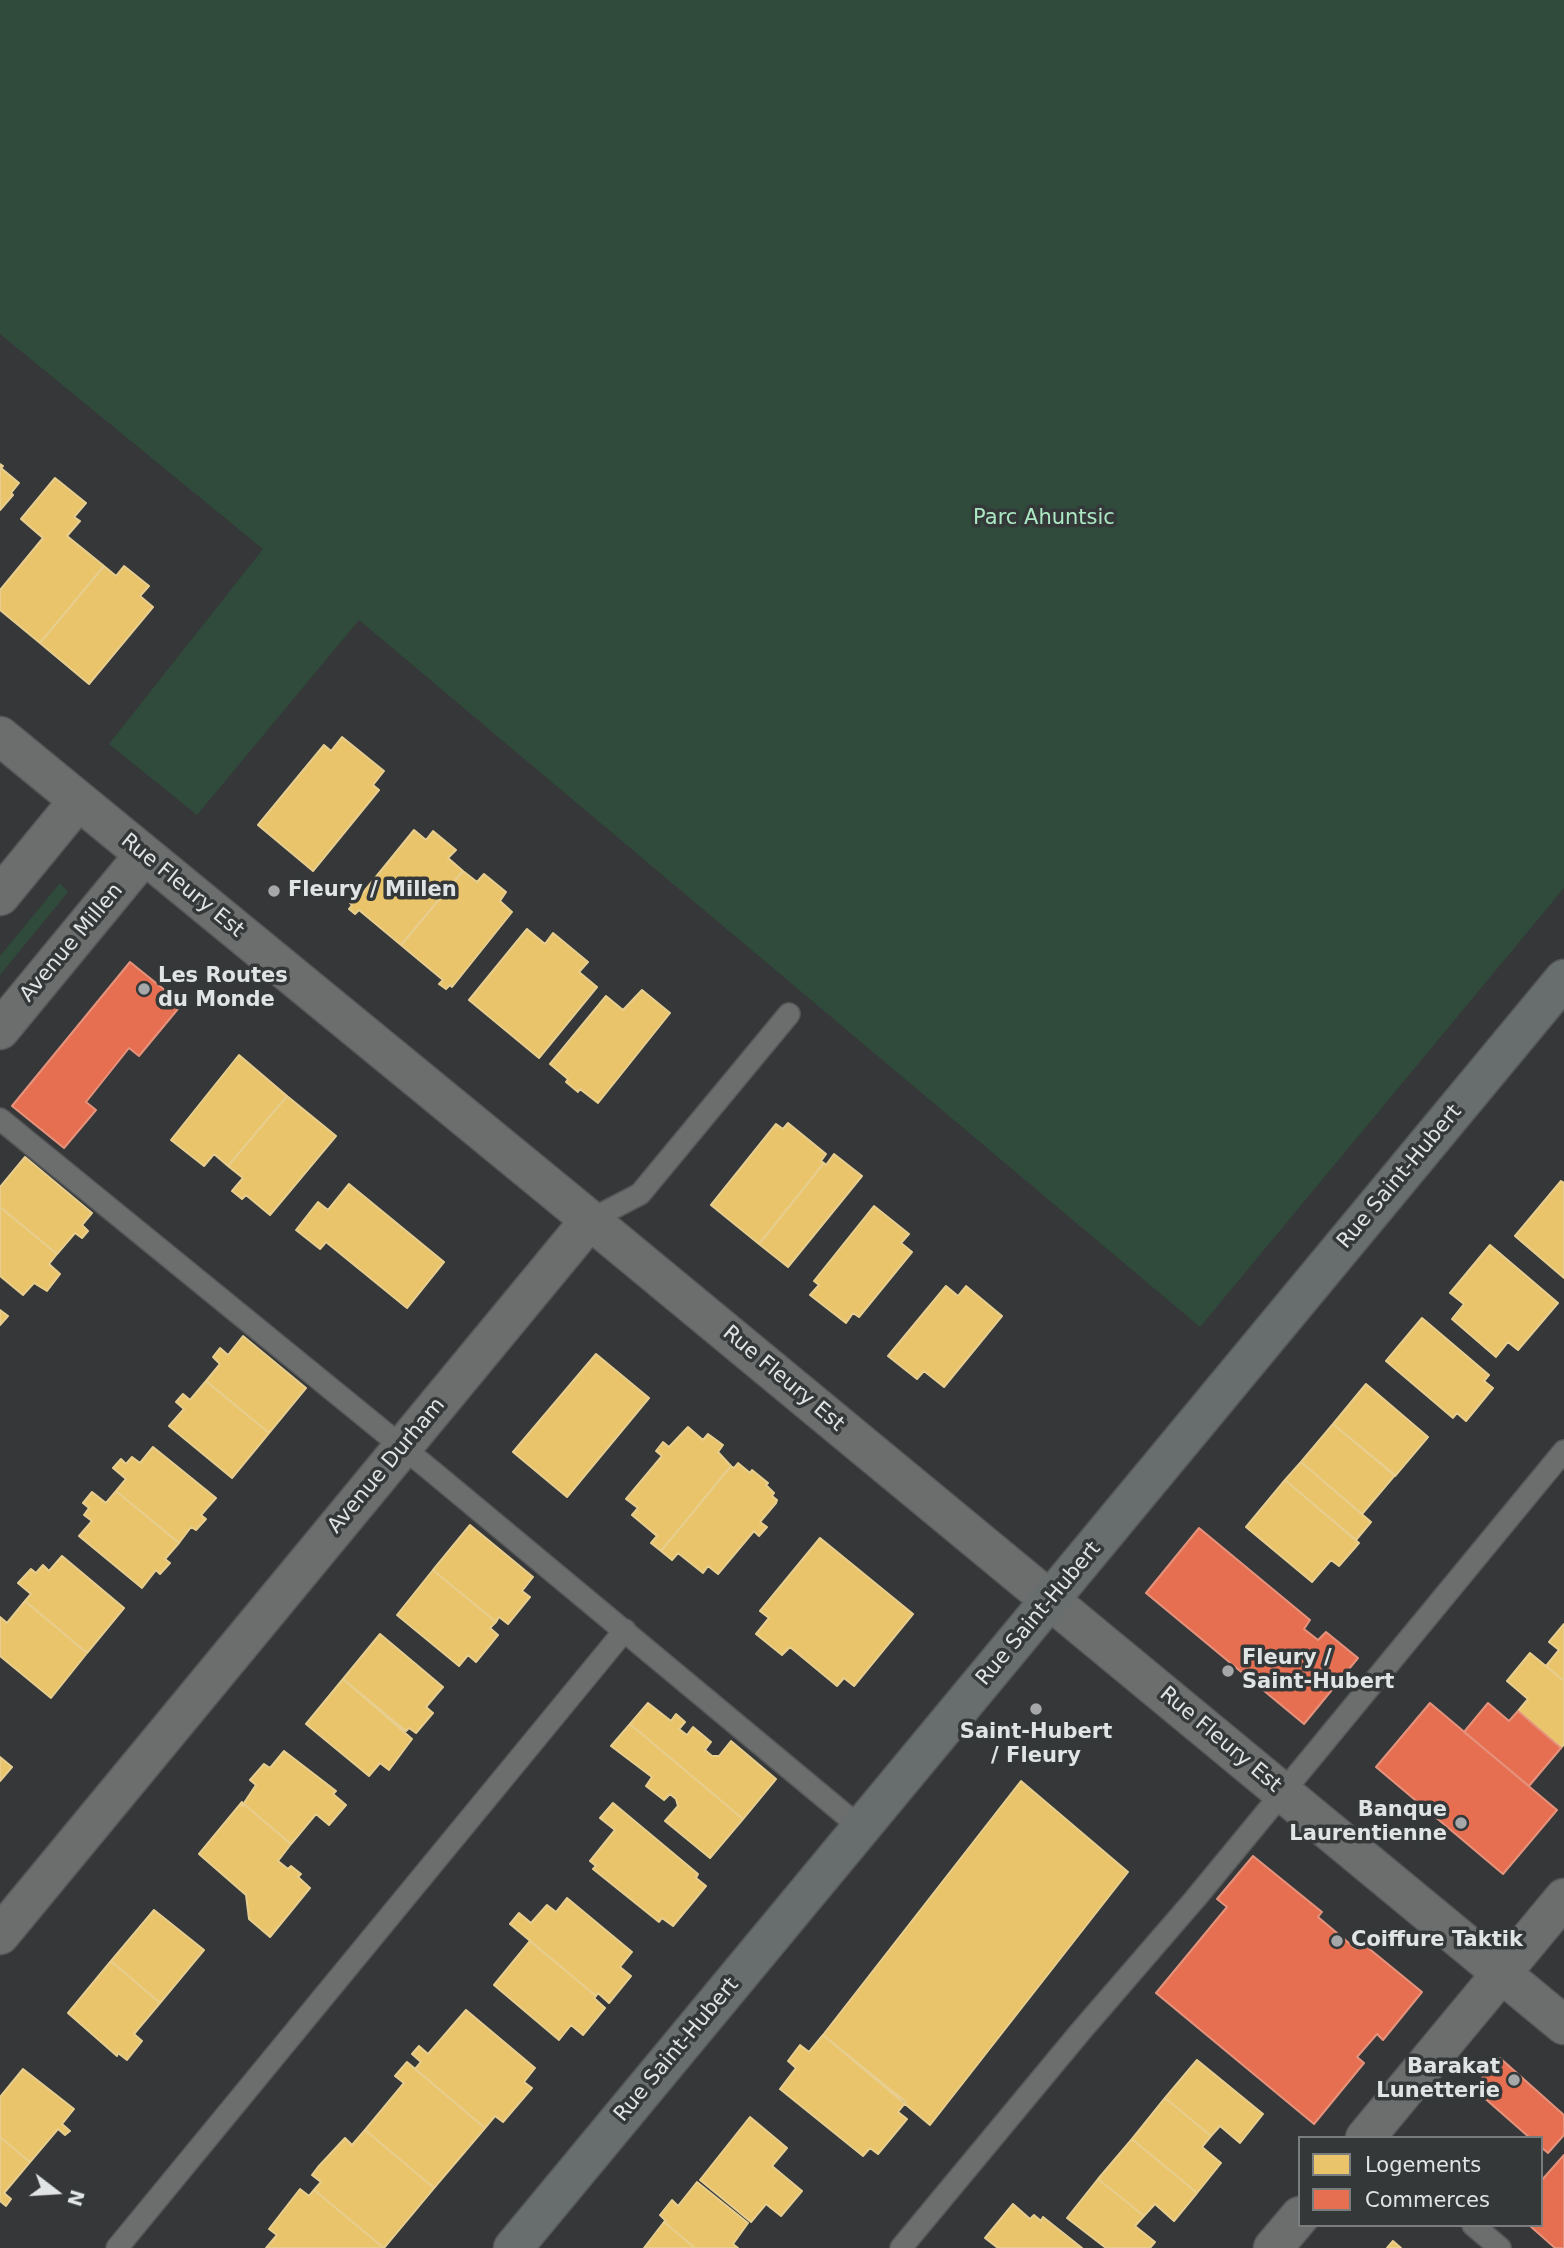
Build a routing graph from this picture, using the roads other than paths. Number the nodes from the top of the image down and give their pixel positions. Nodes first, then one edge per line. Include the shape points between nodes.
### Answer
1 (0, 736) edge
2 (78, 801) junction
3 (145, 855) junction
4 (0, 896) edge
5 (1564, 978) edge
6 (789, 1014) dead end
7 (0, 1030) edge
8 (0, 1119) edge
9 (590, 1220) junction
10 (402, 1447) junction
11 (1564, 1451) edge
12 (1051, 1600) junction
13 (625, 1630) junction
14 (1283, 1793) junction
15 (861, 1828) junction
16 (1564, 1898) edge
17 (0, 1934) edge
18 (1502, 1973) junction
19 (1564, 2025) edge
20 (1367, 2136) edge
21 (1298, 2218) edge
22 (1475, 2227) edge
23 (117, 2248) edge
24 (513, 2248) edge
25 (901, 2248) edge
26 (1273, 2248) edge
27 (1500, 2248) edge

1 - 2 street, Rue Fleury Est
2 - 3 street, Rue Fleury Est
2 - 4 street
3 - 7 street, Avenue Millen
3 - 9 street, Rue Fleury Est
5 - 12 main road, Rue Saint-Hubert
6 - 9 lane, Avenue Durham via 640,1194
8 - 10 lane
9 - 10 street, Avenue Durham
9 - 12 street, Rue Fleury Est
10 - 13 lane
10 - 17 street, Avenue Durham
11 - 14 lane
12 - 14 street, Rue Fleury Est
12 - 15 main road, Rue Saint-Hubert
13 - 15 lane
13 - 23 lane
14 - 18 street, Rue Fleury Est
14 - 25 lane
15 - 24 main road, Rue Saint-Hubert
16 - 18 street
18 - 19 street, Rue Fleury Est
18 - 20 street
21 - 26 street
22 - 27 lane

